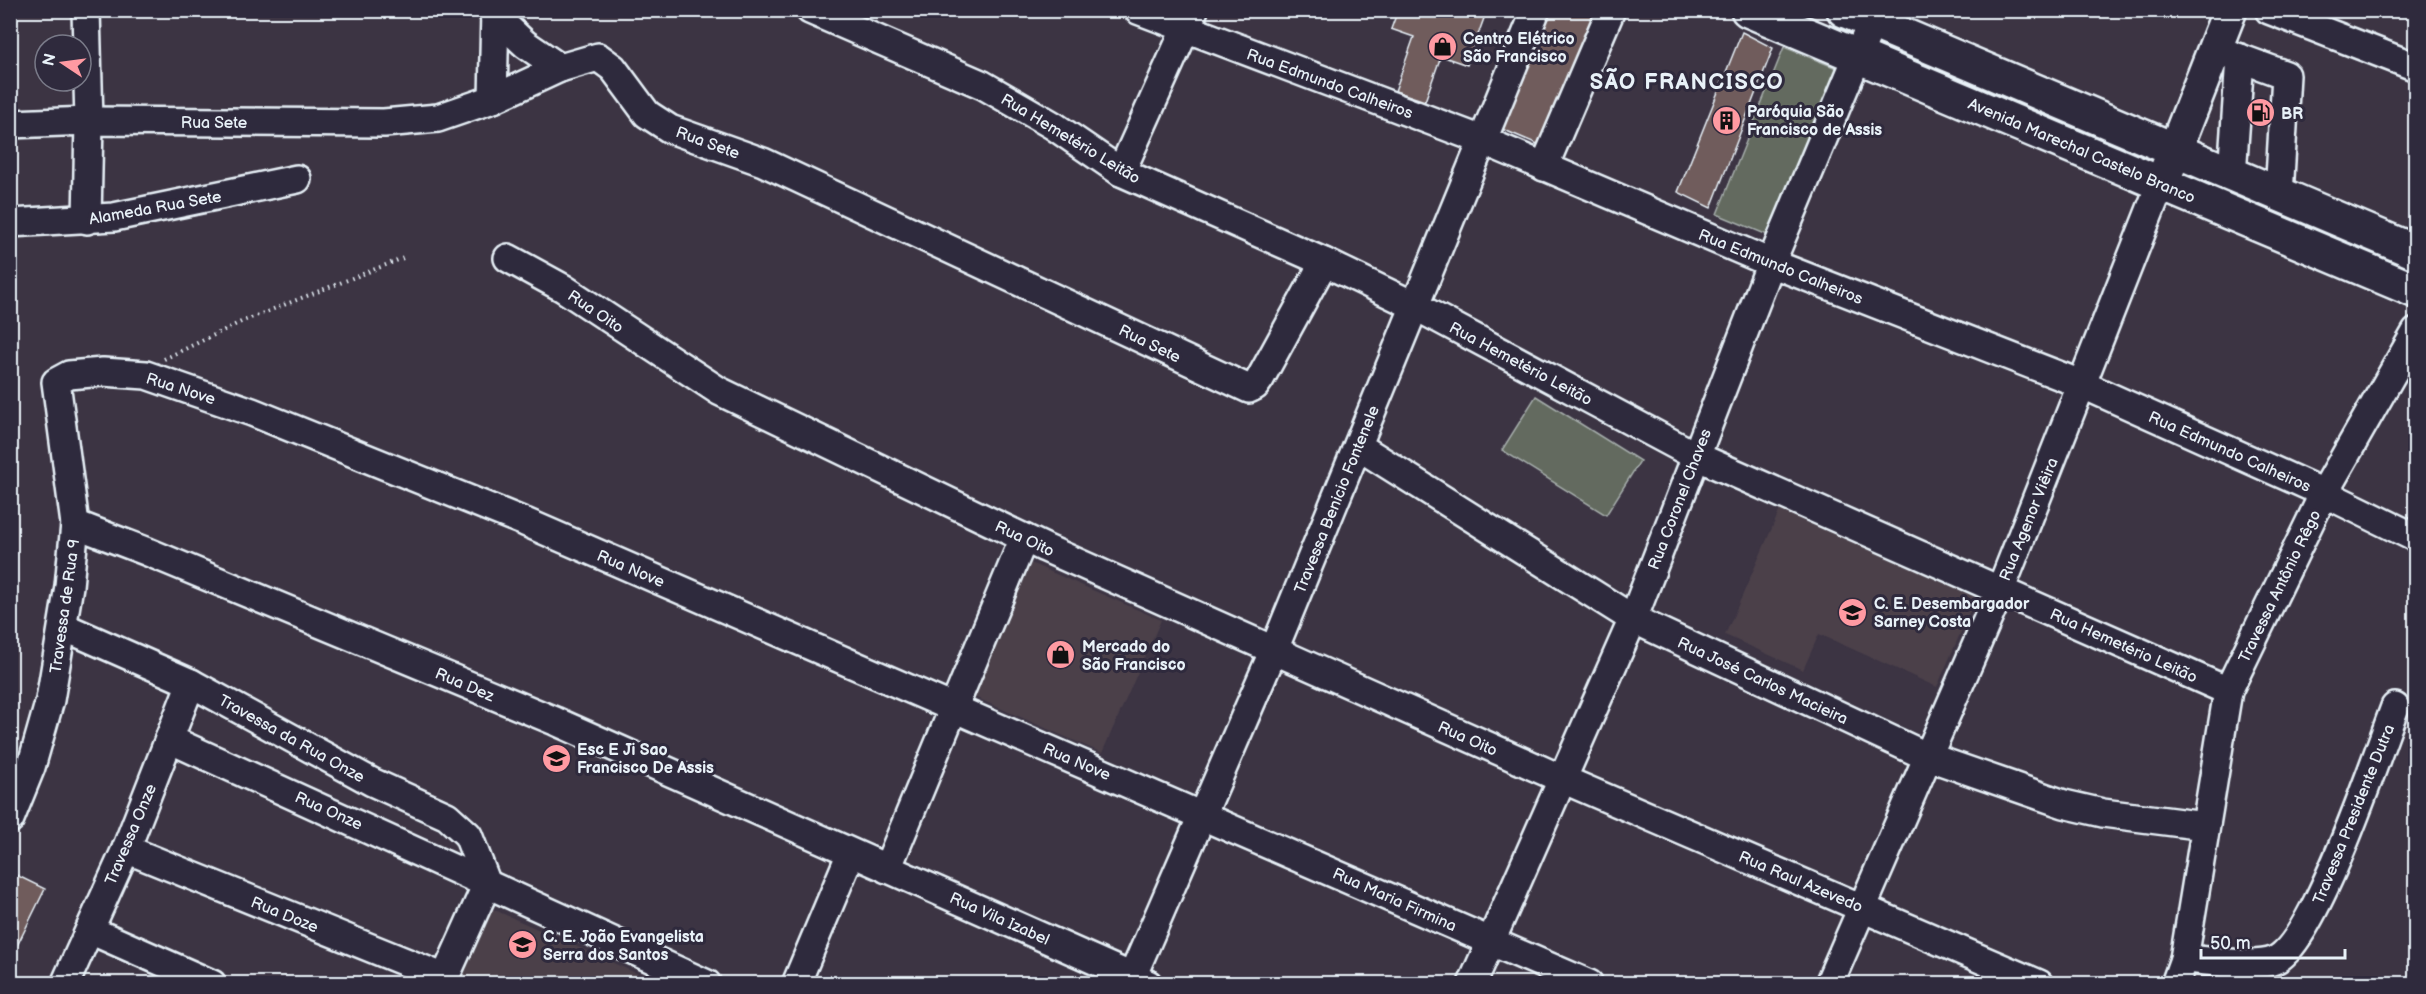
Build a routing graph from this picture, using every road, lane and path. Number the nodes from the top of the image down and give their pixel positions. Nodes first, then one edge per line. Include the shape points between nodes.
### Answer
1 (86, 10) edge
2 (1138, 10) edge
3 (1536, 10) edge
4 (1611, 10) edge
5 (1748, 10) edge
6 (2230, 10) edge
7 (2270, 10) edge
8 (821, 12) edge
9 (494, 13) edge
10 (1864, 14) edge
11 (1190, 20) edge
12 (2227, 54) junction
13 (1858, 56) junction
14 (2415, 67) edge
15 (560, 68) junction
16 (493, 99) junction
17 (89, 121) junction
18 (10, 124) edge
19 (1482, 140) junction
20 (2174, 151) junction
21 (1544, 168) junction
22 (1121, 172) junction
23 (2232, 175) junction
24 (297, 179) dead end
25 (2161, 183) junction
26 (2279, 195) junction
27 (87, 220) junction
28 (10, 223) edge
29 (2415, 252) edge
30 (406, 257) dead end
31 (508, 258) dead end
32 (1324, 262) junction
33 (1771, 263) junction
34 (2415, 291) edge
35 (1415, 306) junction
36 (2414, 338) edge
37 (146, 375) junction
38 (2081, 384) junction
39 (56, 388) joint
40 (1358, 446) junction
41 (1696, 456) junction
42 (2324, 493) junction
43 (75, 524) junction
44 (1024, 538) junction
45 (2415, 538) edge
46 (2000, 591) junction
47 (1633, 619) junction
48 (64, 627) junction
49 (1273, 651) junction
50 (191, 682) junction
51 (2228, 691) junction
52 (2395, 707) dead end
53 (954, 708) junction
54 (169, 739) junction
55 (1926, 756) junction
56 (1562, 779) junction
57 (1201, 815) junction
58 (10, 819) edge
59 (2205, 826) junction
60 (126, 849) junction
61 (851, 854) junction
62 (887, 869) junction
63 (487, 884) junction
64 (1863, 908) junction
65 (90, 930) junction
66 (1491, 941) junction
67 (2177, 977) edge
68 (443, 981) edge
69 (1137, 981) edge
70 (65, 984) edge
71 (212, 984) edge
72 (707, 984) edge
73 (796, 984) edge
74 (1472, 984) edge
75 (1589, 984) edge
76 (1829, 984) edge
77 (2039, 984) edge

1 - 17 street
2 - 11 street, Rua Edmundo Calheiros
3 - 19 street, Travessa Benicio Fontenele
4 - 21 street
5 - 13 main road, Avenida Marechal Castelo Branco
6 - 12 main road
7 - 14 street
8 - 22 street, Rua Hemetério Leitão via 983,85 1054,126
9 - 15 street via 525,44
9 - 16 street
10 - 13 street, Rua Coronel Chaves
10 - 20 main road
11 - 19 street, Rua Edmundo Calheiros
11 - 22 street
12 - 20 main road
12 - 23 street
12 - 26 street via 2286,75
13 - 25 main road, Avenida Marechal Castelo Branco
13 - 33 street, Rua Coronel Chaves
15 - 16 street, Rua Sete
15 - 32 street, Rua Sete via 598,57 614,68 647,114 670,129 774,167 1051,294 1239,387 1255,386
16 - 17 street, Rua Sete via 438,118 384,123
17 - 18 street, Rua Sete
17 - 27 street
19 - 21 street, Rua Edmundo Calheiros
19 - 35 street, Travessa Benicio Fontenele
20 - 23 main road
20 - 25 main road
21 - 33 street, Rua Edmundo Calheiros
22 - 32 street, Rua Hemetério Leitão
23 - 26 main road
24 - 27 street, Alameda Rua Sete
25 - 34 main road, Avenida Marechal Castelo Branco
25 - 38 street, Rua Agenor Viêira
26 - 29 main road
27 - 28 street, Alameda Rua Sete
30 - 37 path via 234,326 166,357
31 - 44 street, Rua Oito via 563,288 719,391
32 - 35 street, Rua Hemetério Leitão
33 - 38 street, Rua Edmundo Calheiros
33 - 41 street, Rua Coronel Chaves
35 - 40 street, Travessa Benicio Fontenele
35 - 41 street, Rua Hemetério Leitão
36 - 42 street, Travessa Antônio Rêgo
37 - 39 street, Rua Nove via 69,375 58,379
37 - 53 street, Rua Nove via 390,466
38 - 42 street, Rua Edmundo Calheiros
38 - 46 street, Rua Agenor Viêira
39 - 43 street, Travessa de Rua 9
40 - 47 street, Rua José Carlos Macieira
40 - 49 street, Travessa Benicio Fontenele
41 - 46 street, Rua Hemetério Leitão
41 - 47 street, Rua Coronel Chaves
42 - 45 street, Rua Edmundo Calheiros
42 - 51 street, Travessa Antônio Rêgo
43 - 48 street, Travessa de Rua 9
43 - 61 street, Rua Dez via 555,721
44 - 49 street, Rua Oito
44 - 53 street
46 - 51 street, Rua Hemetério Leitão
46 - 55 street, Rua Agenor Viêira
47 - 55 street, Rua José Carlos Macieira
47 - 56 street, Rua Coronel Chaves
48 - 50 street, Travessa da Rua Onze
48 - 58 street, Travessa de Rua 9 via 50,700 31,767
49 - 56 street, Rua Oito
49 - 57 street, Travessa Benicio Fontenele
50 - 54 street, Travessa Onze
50 - 63 street, Travessa da Rua Onze via 372,782 447,816 468,835
51 - 59 street, Travessa Antônio Rêgo
52 - 67 street, Travessa Presidente Dutra via 2315,910 2287,952 2275,960
53 - 57 street, Rua Nove
53 - 62 street
54 - 60 street, Travessa Onze
54 - 63 street, Rua Onze
55 - 59 street, Rua José Carlos Macieira via 2064,804
55 - 64 street, Rua Agenor Viêira
56 - 64 street, Rua Raul Azevedo
56 - 66 street, Rua Coronel Chaves
57 - 66 street, Rua Maria Firmina
57 - 69 street, Travessa Benicio Fontenele
59 - 67 street, Travessa Antônio Rêgo
60 - 65 street, Travessa Onze
60 - 68 street, Rua Doze
61 - 62 street, Rua Vila Izabel
61 - 73 street
62 - 69 street, Rua Vila Izabel
63 - 68 street
63 - 72 street, Rua Onze
64 - 76 street, Rua Agenor Viêira
64 - 77 street, Rua Raul Azevedo
65 - 70 street, Travessa Onze
65 - 71 street
66 - 74 street, Rua Coronel Chaves
66 - 75 street, Rua Maria Firmina

